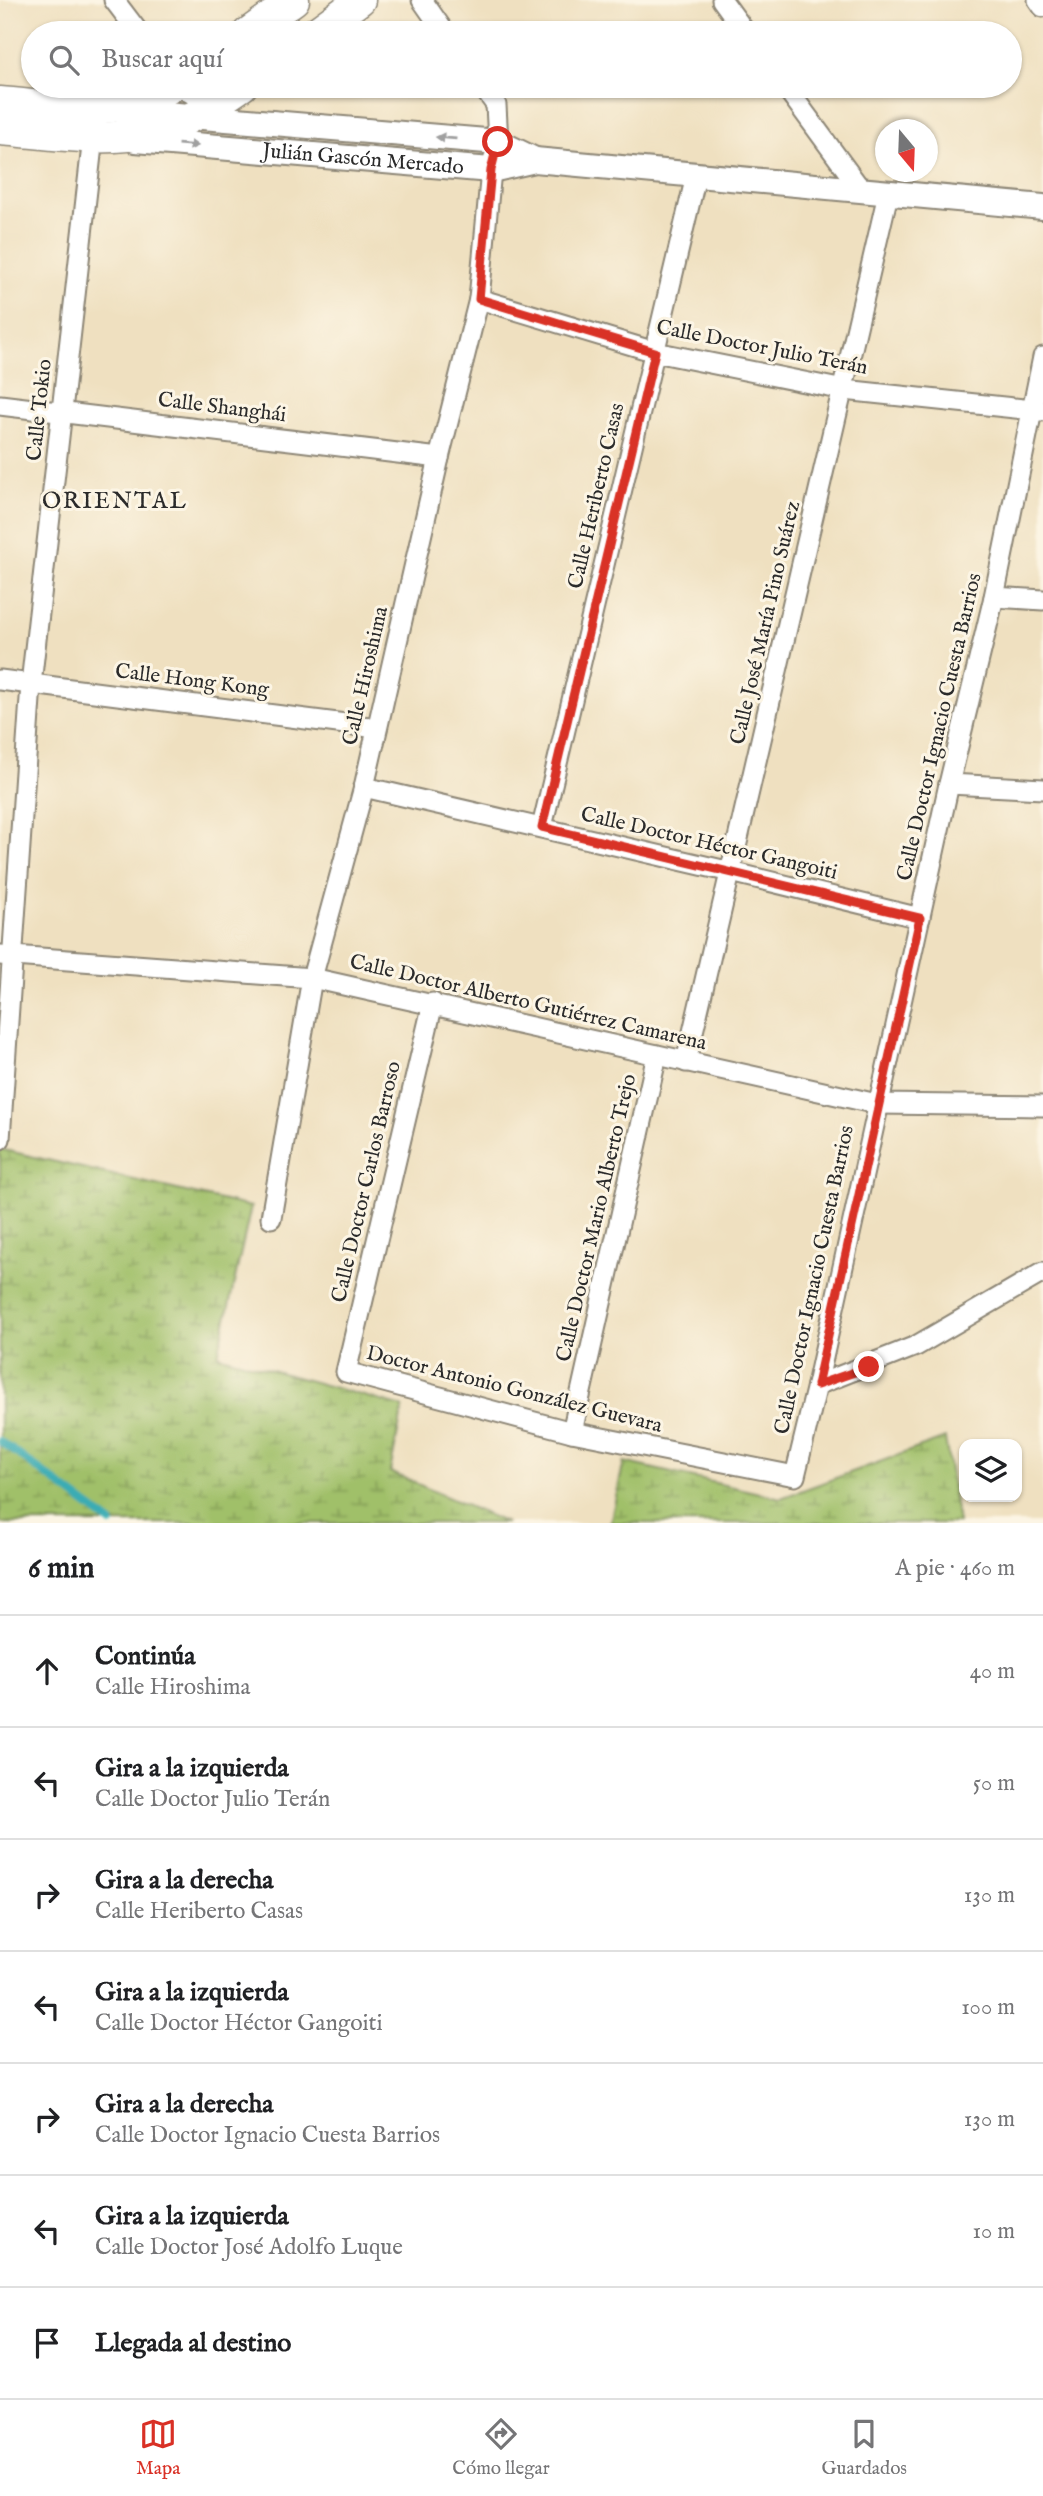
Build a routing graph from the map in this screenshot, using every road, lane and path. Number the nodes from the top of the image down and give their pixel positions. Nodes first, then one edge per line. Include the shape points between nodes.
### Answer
1 (114, 0) edge
2 (294, 0) edge
3 (360, 0) edge
4 (422, 0) edge
5 (722, 0) edge
6 (1038, 0) edge
7 (1043, 7) edge
8 (130, 21) edge
9 (265, 21) edge
10 (331, 21) edge
11 (437, 21) edge
12 (737, 21) edge
13 (154, 98) edge
14 (190, 98) edge
15 (223, 98) edge
16 (491, 98) edge
17 (794, 98) edge
18 (0, 102) edge
19 (108, 109) junction
20 (202, 111) junction
21 (0, 130) edge
22 (94, 137) junction
23 (498, 142) junction
24 (535, 160) junction
25 (491, 170) junction
26 (696, 176) junction
27 (862, 191) junction
28 (888, 194) junction
29 (1043, 207) edge
30 (479, 299) junction
31 (655, 352) junction
32 (1043, 357) edge
33 (844, 390) junction
34 (0, 405) edge
35 (1037, 410) edge
36 (63, 412) junction
37 (439, 458) junction
38 (994, 597) junction
39 (1043, 600) edge
40 (0, 680) edge
41 (31, 684) junction
42 (377, 728) junction
43 (949, 785) junction
44 (364, 788) junction
45 (1043, 789) edge
46 (542, 827) junction
47 (731, 872) junction
48 (920, 918) junction
49 (6, 955) edge
50 (312, 978) junction
51 (433, 1003) junction
52 (657, 1055) junction
53 (685, 1062) junction
54 (877, 1104) junction
55 (1043, 1106) edge
56 (0, 1139) edge
57 (271, 1218) dead end
58 (1042, 1268) edge
59 (346, 1372) joint
60 (817, 1385) junction
61 (572, 1432) junction
62 (794, 1476) joint

1 - 8 street
2 - 9 main road
3 - 10 main road
4 - 11 street
5 - 12 street
6 - 7 street
13 - 19 main road
14 - 20 street
15 - 20 main road
16 - 23 street, Calle Hiroshima via 496,105
17 - 27 street
18 - 19 main road
19 - 20 street, Julián Gascón Mercado
19 - 22 street, Calle Tokio
20 - 22 main road via 158,131
23 -> 20 street, Julián Gascón Mercado
21 - 22 main road
22 -> 25 street, Julián Gascón Mercado
22 - 36 street, Calle Tokio
23 - 24 street, Julián Gascón Mercado
23 - 25 street, Calle Hiroshima
24 - 25 street, Julián Gascón Mercado
24 - 26 street
25 - 30 street, Calle Hiroshima
26 - 27 street
26 - 31 street, Calle Heriberto Casas
27 - 28 street
28 - 29 street
28 - 33 street, Calle José María Pino Suárez
30 - 31 street, Calle Doctor Julio Terán
30 - 37 street, Calle Hiroshima
31 - 33 street, Calle Doctor Julio Terán
31 - 46 street, Calle Heriberto Casas
32 - 35 street, Calle Doctor Ignacio Cuesta Barrios
33 - 35 street, Calle Doctor Julio Terán
33 - 47 street, Calle José María Pino Suárez
34 - 36 street, Calle Shanghái
35 - 38 street, Calle Doctor Ignacio Cuesta Barrios
36 - 37 street, Calle Shanghái
36 - 41 street, Calle Tokio
37 - 42 street, Calle Hiroshima
38 - 39 street
38 - 43 street, Calle Doctor Ignacio Cuesta Barrios
40 - 41 street, Calle Hong Kong
41 - 42 street, Calle Hong Kong
41 - 49 street, Calle Tokio
42 - 44 street, Calle Hiroshima
43 - 45 street
43 - 48 street, Calle Doctor Ignacio Cuesta Barrios
44 - 46 street, Calle Doctor Héctor Gangoiti
44 - 50 street, Calle Hiroshima
46 - 47 street, Calle Doctor Héctor Gangoiti
47 - 48 street, Calle Doctor Héctor Gangoiti
47 - 53 street, Calle José María Pino Suárez
48 - 54 street, Calle Doctor Ignacio Cuesta Barrios
49 - 50 street, Calle Doctor Alberto Gutiérrez Camarena
49 - 56 street, Calle Tokio
50 - 51 street, Calle Doctor Alberto Gutiérrez Camarena
50 - 57 street, Calle Hiroshima
51 - 52 street, Calle Doctor Alberto Gutiérrez Camarena
51 - 59 street, Calle Doctor Carlos Barroso
52 - 53 street, Calle Doctor Alberto Gutiérrez Camarena
52 - 61 street, Calle Doctor Mario Alberto Trejo
53 - 54 street, Calle Doctor Alberto Gutiérrez Camarena
54 - 55 street, Calle Doctor Alberto Gutiérrez Camarena
54 - 60 street, Calle Doctor Ignacio Cuesta Barrios
58 - 60 street via 916,1346
59 - 61 street, Doctor Antonio González Guevara
60 - 62 street, Calle Doctor Ignacio Cuesta Barrios
61 - 62 street, Doctor Antonio González Guevara

